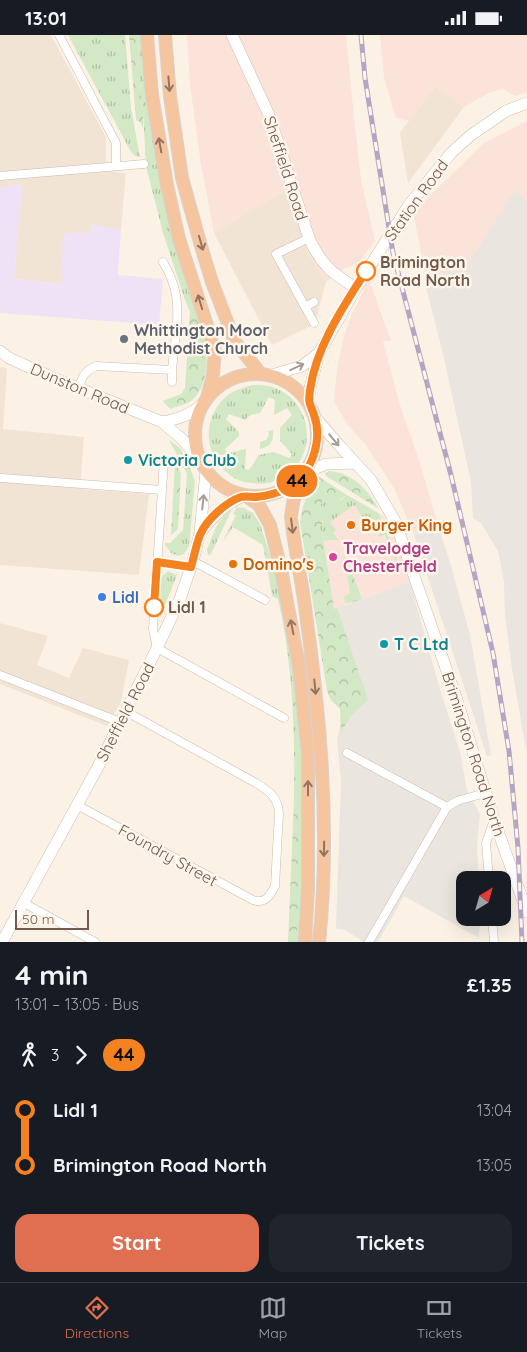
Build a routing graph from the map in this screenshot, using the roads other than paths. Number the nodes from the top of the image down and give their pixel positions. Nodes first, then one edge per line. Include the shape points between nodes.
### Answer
1 (59, 35) edge
2 (147, 35) edge
3 (165, 35) edge
4 (232, 35) edge
5 (527, 103) edge
6 (144, 164) dead end
7 (116, 166) junction
8 (0, 176) edge
9 (309, 238) junction
10 (164, 262) dead end
11 (356, 288) junction
12 (314, 302) dead end
13 (305, 307) junction
14 (314, 323) dead end
15 (0, 351) edge
16 (319, 353) junction
17 (172, 371) junction
18 (266, 375) junction
19 (172, 382) dead end
20 (78, 388) junction
21 (205, 402) junction
22 (308, 404) junction
23 (314, 416) junction
24 (162, 422) junction
25 (164, 461) dead end
26 (354, 463) junction
27 (204, 467) junction
28 (302, 476) junction
29 (1, 478) edge
30 (162, 490) junction
31 (246, 497) junction
32 (200, 533) junction
33 (157, 562) junction
34 (192, 564) junction
35 (265, 600) dead end
36 (157, 648) junction
37 (0, 675) edge
38 (125, 711) junction
39 (284, 718) dead end
40 (120, 722) junction
41 (347, 753) dead end
42 (485, 793) junction
43 (77, 805) junction
44 (447, 807) junction
45 (494, 820) junction
46 (488, 871) edge
47 (24, 903) junction
48 (527, 912) edge
49 (493, 926) edge
50 (2, 942) edge
51 (95, 942) edge
52 (305, 942) edge
53 (319, 942) edge
54 (369, 942) edge
55 (494, 942) edge

1 - 7 street via 116,143
21 -> 2 highway via 213,375 215,350 179,239 169,194 152,95
3 -> 18 highway via 182,178 201,246 235,342
4 - 9 main road, Sheffield Road via 269,115
5 - 11 main road, Station Road via 488,122 450,153 408,205
6 - 7 street
7 - 8 street
9 - 11 main road, Sheffield Road via 333,274
9 - 13 street via 276,254
10 - 17 street via 176,295
11 - 16 main road, Station Road
12 - 13 street
13 - 14 street
15 - 20 main road, Dunston Road
18 -> 16 main road, Station Road via 302,366
16 - 22 main road, Station Road
17 - 19 street
17 - 20 street via 96,366 82,377
18 - 21 highway via 244,375 228,381
18 - 22 highway via 284,380
20 - 24 main road, Dunston Road
21 - 24 main road via 181,419
21 - 27 highway via 195,428 196,445
22 - 23 highway
23 -> 26 main road, Brimington Road North
23 - 28 highway via 318,439 315,454
24 - 27 main road, Dunston Road via 182,439
25 - 30 street, Sheffield Road
26 - 28 main road via 326,464
26 - 42 main road, Brimington Road North via 371,480 395,521 457,700
27 - 31 highway via 218,483
32 -> 27 main road
28 - 31 highway via 285,490 267,496
28 -> 53 highway via 292,503 291,517 315,682 322,764 324,853
29 - 30 street
30 - 33 street, Sheffield Road
31 - 32 main road via 229,502 217,511
52 -> 31 highway via 308,754 299,666 270,525 259,505
32 - 34 main road
33 - 34 street
33 - 36 street, Sheffield Road via 153,629
34 - 35 street
34 - 36 main road
36 - 38 main road, Sheffield Road
36 - 39 street
37 - 40 street
38 - 40 main road, Sheffield Road
38 - 43 street, Foundry Street via 274,795 279,813 275,886 271,895 259,902 242,896
40 - 43 main road, Sheffield Road
41 - 44 street
42 - 44 street
42 - 45 main road, Brimington Road North
43 - 47 main road, Sheffield Road
44 - 54 street
45 - 46 street via 486,843
45 - 48 main road, Brimington Road North
47 - 50 main road, Sheffield Road
47 - 51 street
49 - 55 street

